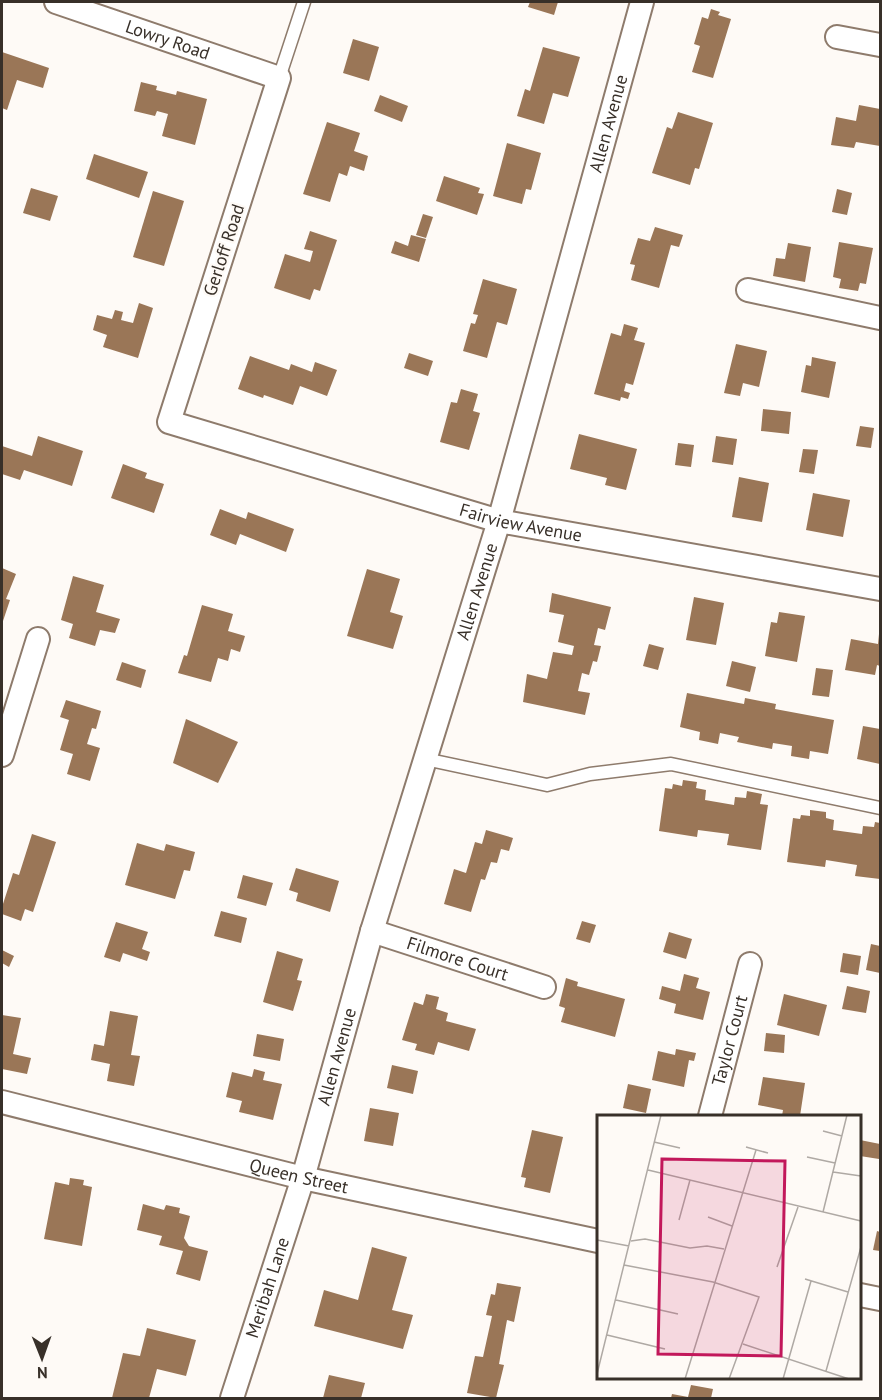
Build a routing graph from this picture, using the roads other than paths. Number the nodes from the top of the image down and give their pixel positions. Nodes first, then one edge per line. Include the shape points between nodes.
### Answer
1 (56, 2) edge
2 (304, 2) edge
3 (642, 2) edge
4 (837, 37) dead end
5 (880, 45) edge
6 (279, 78) junction
7 (748, 290) dead end
8 (880, 318) edge
9 (169, 422) joint
10 (500, 521) junction
11 (880, 589) edge
12 (38, 639) dead end
13 (2, 755) edge
14 (425, 759) junction
15 (880, 808) edge
16 (372, 931) junction
17 (750, 964) dead end
18 (544, 987) dead end
19 (2, 1102) edge
20 (710, 1115) edge
21 (303, 1178) junction
22 (597, 1241) edge
23 (861, 1295) edge
24 (880, 1299) edge
25 (232, 1398) edge

1 - 6 street, Lowry Road
2 - 6 lane
3 - 10 street, Allen Avenue
4 - 5 street
6 - 9 street, Gerloff Road
7 - 8 street
9 - 10 street, Fairview Avenue
10 - 11 street, Fairview Avenue
10 - 14 street, Allen Avenue
12 - 13 street
14 - 15 lane via 547,785 590,774 671,764
14 - 16 street, Allen Avenue
16 - 18 street, Filmore Court
16 - 21 street, Allen Avenue
17 - 20 street, Taylor Court
19 - 21 street, Queen Street
21 - 22 street, Queen Street
21 - 25 street, Meribah Lane
23 - 24 street

